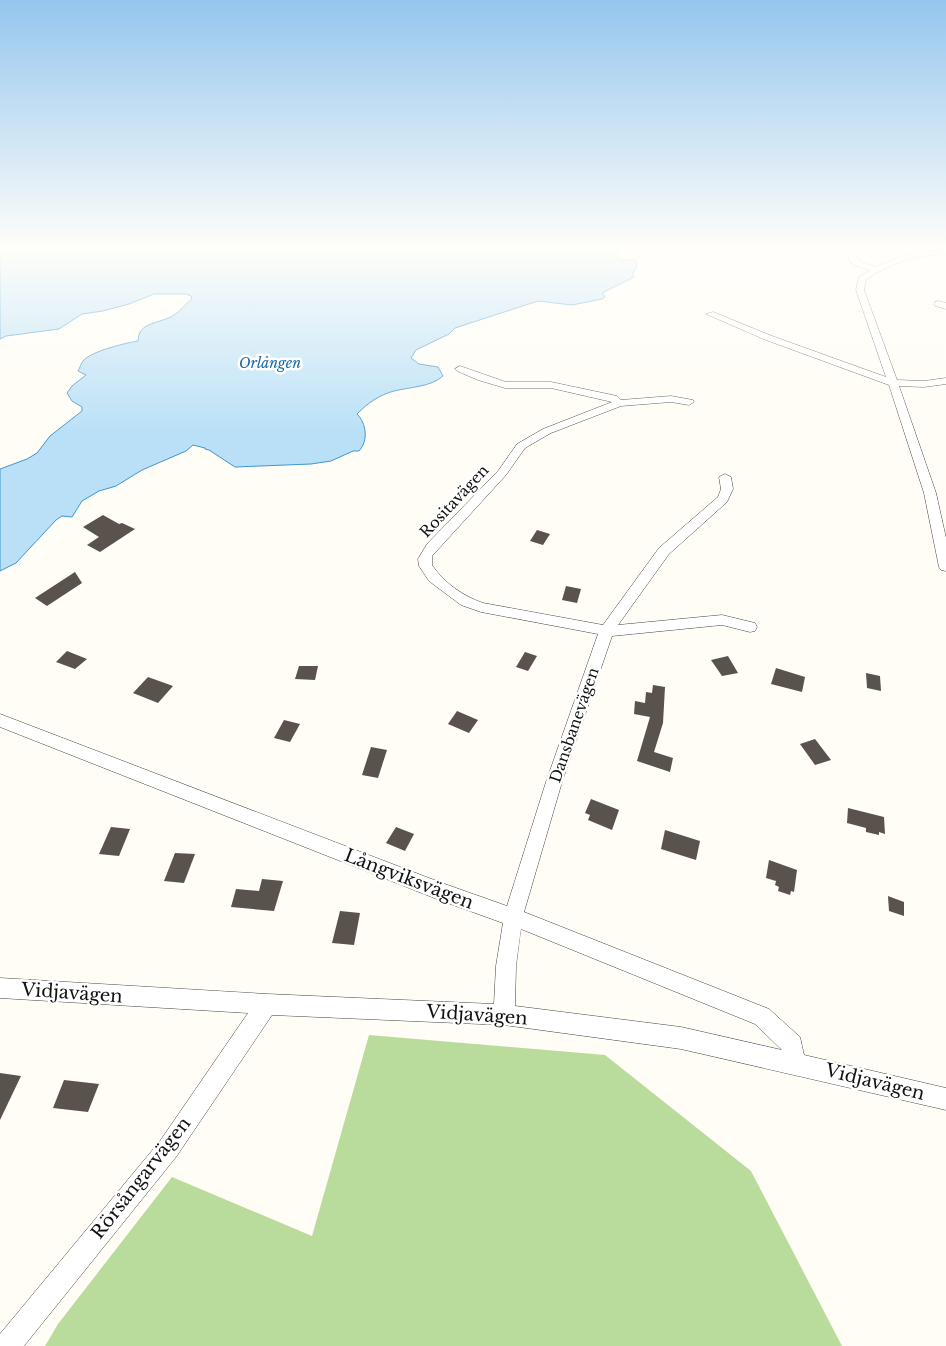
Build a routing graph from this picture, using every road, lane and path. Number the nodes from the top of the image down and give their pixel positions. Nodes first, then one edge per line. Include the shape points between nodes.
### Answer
1 (868, 311) edge
2 (710, 314) dead end
3 (460, 369) dead end
4 (946, 381) edge
5 (894, 383) junction
6 (689, 402) dead end
7 (619, 403) junction
8 (724, 477) dead end
9 (946, 567) edge
10 (750, 627) dead end
11 (606, 631) junction
12 (0, 720) edge
13 (514, 917) junction
14 (0, 988) edge
15 (267, 1004) junction
16 (504, 1015) junction
17 (794, 1063) junction
18 (946, 1099) edge
19 (6, 1346) edge

1 - 5 street
2 - 5 street
3 - 7 street via 505,385 550,385 613,398
4 - 5 street
5 - 9 street via 930,493
6 - 7 street, Rositavägen via 671,399
7 - 11 street, Rositavägen via 547,431 522,446 502,473 426,554 424,562 427,571 466,602
8 - 11 street, Dansbanevägen via 727,489 723,499 664,550
10 - 11 street, Rositavägen via 722,620
11 - 13 street, Dansbanevägen via 554,782
12 - 13 street, Långviksvägen
13 - 16 street, Dansbanevägen via 506,966
13 - 17 street, Långviksvägen via 762,1016 792,1045
14 - 15 street, Vidjavägen
15 - 16 street, Vidjavägen
15 - 19 street, Rörsångarvägen via 168,1149
16 - 17 street, Vidjavägen via 681,1038
17 - 18 street, Vidjavägen

